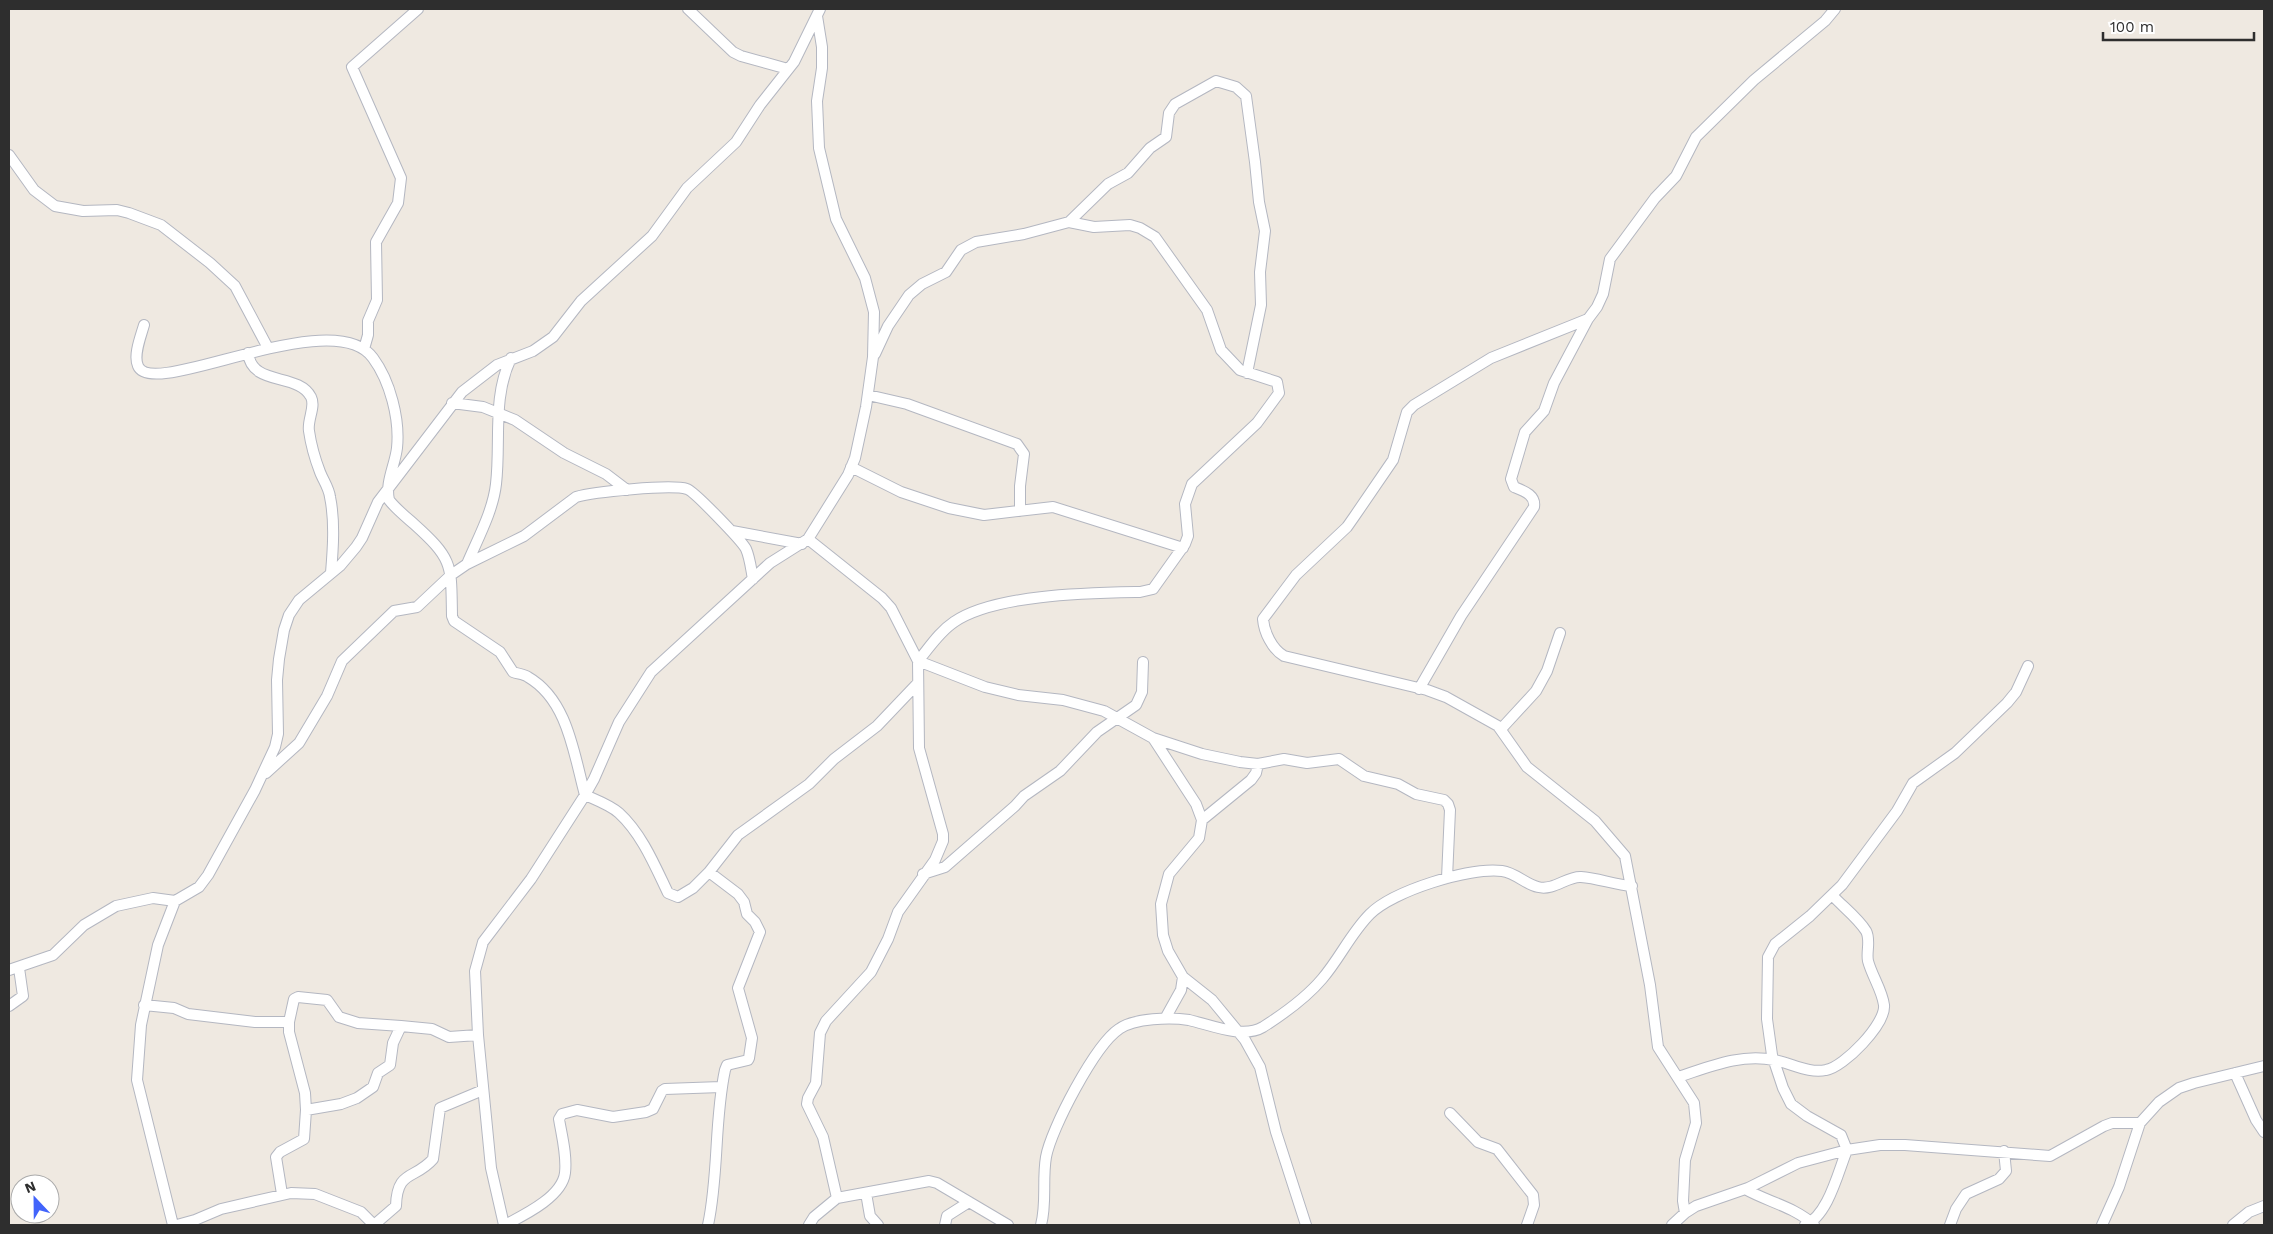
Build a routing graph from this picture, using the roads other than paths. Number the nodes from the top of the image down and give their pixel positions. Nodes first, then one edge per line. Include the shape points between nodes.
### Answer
1 (418, 9) edge
2 (688, 9) edge
3 (1835, 9) edge
4 (817, 12) edge
5 (788, 70) junction
6 (9, 154) edge
7 (1069, 222) junction
8 (1588, 319) junction
9 (144, 325) dead end
10 (268, 348) junction
11 (364, 349) junction
12 (248, 354) junction
13 (511, 358) junction
14 (873, 358) junction
15 (1247, 373) junction
16 (868, 395) junction
17 (452, 403) junction
18 (499, 413) junction
19 (852, 467) junction
20 (388, 488) junction
21 (627, 490) junction
22 (1020, 511) junction
23 (732, 531) junction
24 (805, 542) junction
25 (1183, 548) junction
26 (467, 564) junction
27 (331, 574) junction
28 (451, 575) junction
29 (754, 579) junction
30 (1560, 633) dead end
31 (918, 662) junction
32 (1143, 662) dead end
33 (2028, 666) dead end
34 (917, 684) junction
35 (1419, 688) junction
36 (1118, 718) junction
37 (1501, 729) junction
38 (1153, 738) junction
39 (1258, 764) junction
40 (262, 776) junction
41 (585, 795) junction
42 (1202, 820) junction
43 (709, 872) junction
44 (923, 874) junction
45 (1447, 878) junction
46 (1632, 886) junction
47 (1832, 895) junction
48 (175, 901) junction
49 (14, 969) edge
50 (1184, 976) junction
51 (9, 1006) edge
52 (144, 1006) junction
53 (1166, 1017) junction
54 (289, 1022) junction
55 (401, 1026) junction
56 (1236, 1030) junction
57 (478, 1035) junction
58 (1773, 1060) junction
59 (2264, 1066) edge
60 (2235, 1073) junction
61 (1678, 1077) junction
62 (721, 1087) junction
63 (483, 1090) junction
64 (306, 1110) junction
65 (1450, 1113) dead end
66 (2140, 1123) junction
67 (2264, 1132) edge
68 (1847, 1150) junction
69 (2004, 1151) junction
70 (1745, 1189) junction
71 (866, 1192) junction
72 (282, 1194) junction
73 (837, 1198) junction
74 (970, 1202) junction
75 (2264, 1206) edge
76 (1679, 1221) edge
77 (1810, 1224) edge
78 (2104, 1224) edge
79 (173, 1225) edge
80 (177, 1225) edge
81 (374, 1225) edge
82 (504, 1225) edge
83 (708, 1225) edge
84 (809, 1225) edge
85 (878, 1225) edge
86 (944, 1225) edge
87 (1008, 1225) edge
88 (1041, 1225) edge
89 (1306, 1225) edge
90 (1527, 1225) edge
91 (1950, 1225) edge
92 (2233, 1225) edge

1 - 11 street via 352,67 401,178 398,203 376,242 377,300 368,321
2 - 5 street via 733,52
3 - 8 street via 1696,137 1676,176 1655,198 1610,259 1603,294
4 - 5 street
4 - 14 street via 822,57 817,101 819,148 836,219 861,268 873,304
5 - 13 street via 736,142 687,188 652,236 581,302 553,338 533,351
6 - 10 street via 34,190 55,206 67,210 123,212 161,225 235,286
7 - 14 street via 976,242 961,250 946,272 909,295 888,326
7 - 15 street via 1094,227 1130,225 1155,237 1207,310 1221,350
7 - 15 street via 1108,184 1128,173 1150,148 1166,136 1169,112 1175,104 1213,82 1242,91 1246,96 1258,202 1265,230 1260,272 1261,305
8 - 35 street via 1554,383 1544,411 1525,432 1511,479 1514,486 1533,498 1534,507 1461,616
8 - 35 street via 1491,358 1414,405 1407,412 1390,466 1351,522 1296,575 1263,619 1277,652 1284,656
9 - 12 street via 137,358 138,367 144,372 166,373
10 - 11 street via 333,340
10 - 12 street
11 - 20 street via 386,382 396,425 397,447
12 - 27 street via 255,369 296,385 308,393 312,401 308,430 332,506
13 - 17 street via 491,369
13 - 18 street via 501,384
14 - 16 street
15 - 25 street via 1277,382 1279,393 1260,419 1192,484 1185,504 1188,536
16 - 19 street
16 - 22 street via 907,404 1018,444 1024,454
17 - 18 street via 474,405
17 - 20 street
18 - 21 street via 564,453 606,474
18 - 26 street via 496,484 488,515
19 - 22 street via 901,492 949,508 984,515
19 - 24 street
20 - 27 street via 359,542
20 - 28 street via 393,505 446,557
21 - 23 street via 688,489 699,496
21 - 26 street via 576,497 524,536
22 - 25 street via 1053,507
23 - 24 street
23 - 29 street via 745,548
24 - 29 street via 770,563
24 - 31 street via 882,598 891,608
25 - 31 street via 1153,589 1056,596 988,607 952,623
26 - 28 street
27 - 40 street via 299,600 289,615 277,680 278,734
28 - 40 street via 417,607 394,611 351,651 338,667 327,696 298,743
28 - 41 street via 454,621 497,650 513,672 528,676 554,703 564,721
29 - 41 street via 652,672 619,722
30 - 37 street via 1547,671 1536,691
31 - 34 street
31 - 36 street via 985,687 1080,704
32 - 36 street via 1141,696 1136,705
33 - 47 street via 2016,692 1995,715 1955,753 1913,783 1883,831
34 - 43 street via 876,726 834,759 809,784 738,835
34 - 44 street via 919,748 943,834 935,860
35 - 37 street via 1446,697
36 - 38 street
36 - 44 street via 1097,732 1060,771 1024,796 945,867
37 - 46 street via 1527,767 1595,821 1614,841 1625,856
38 - 39 street via 1202,754
38 - 42 street via 1196,804
39 - 42 street via 1252,780
39 - 45 street via 1279,760 1307,763 1339,760 1367,777 1444,800 1450,810
40 - 48 street via 208,875 199,887
41 - 43 street via 619,812 651,856 668,893 678,897 683,895
41 - 57 street via 531,879 483,942 475,971
42 - 50 street via 1199,838 1169,874 1161,904 1163,935 1168,951
43 - 62 street via 738,894 760,932 738,988 752,1038 749,1058 726,1067
44 - 73 street via 900,907 871,972 828,1016 820,1032 816,1083 807,1104 823,1137
45 - 46 street via 1477,871 1502,871 1518,875 1538,887 1560,885 1579,877
45 - 56 street via 1382,904 1362,923 1307,995 1261,1028 1252,1032
46 - 61 street via 1658,1047
47 - 58 street via 1775,944 1768,958 1767,1018
47 - 58 street via 1866,932 1868,962 1884,1002 1883,1013 1857,1049 1833,1069 1814,1071
48 - 49 street via 153,898 116,906 84,925 53,955
48 - 52 street via 158,945
49 - 51 street via 22,996
50 - 53 street via 1181,990
50 - 56 street via 1212,1000
52 - 54 street via 255,1022
52 - 79 street via 137,1074
53 - 56 street
53 - 88 street via 1119,1029 1072,1091 1046,1156 1045,1207
54 - 55 street via 294,999 298,997 327,1000 339,1017 358,1023
54 - 64 street
55 - 57 street via 432,1029 449,1037
55 - 64 street via 393,1043 390,1065 378,1073 373,1087 351,1101
56 - 89 street via 1260,1067 1276,1132
57 - 63 street
58 - 61 street via 1736,1059
58 - 68 street via 1791,1104 1842,1135
59 - 60 street
60 - 66 street via 2179,1088 2159,1102
60 - 67 street
61 - 76 street via 1694,1103 1696,1123 1685,1160
62 - 82 street via 665,1089 653,1109 646,1112 607,1117 577,1110 562,1114 565,1155 562,1181 541,1205
62 - 83 street
63 - 81 street via 440,1108 433,1159 403,1180 397,1191 396,1206
63 - 82 street via 491,1168
64 - 72 street via 304,1139 276,1157
65 - 90 street via 1478,1142 1497,1150 1533,1195 1534,1205
66 - 69 street via 2104,1126 2050,1156
66 - 78 street
68 - 69 street via 1905,1145
68 - 70 street via 1798,1163
68 - 77 street via 1824,1207
69 - 91 street via 2006,1171 2000,1179 1966,1194
70 - 76 street via 1708,1201
70 - 77 street via 1791,1209
71 - 73 street
71 - 74 street via 929,1181
71 - 85 street via 870,1216
72 - 80 street via 221,1209
72 - 81 street via 315,1194 362,1212
73 - 84 street
74 - 86 street via 947,1216
74 - 87 street
75 - 92 street via 2249,1212

